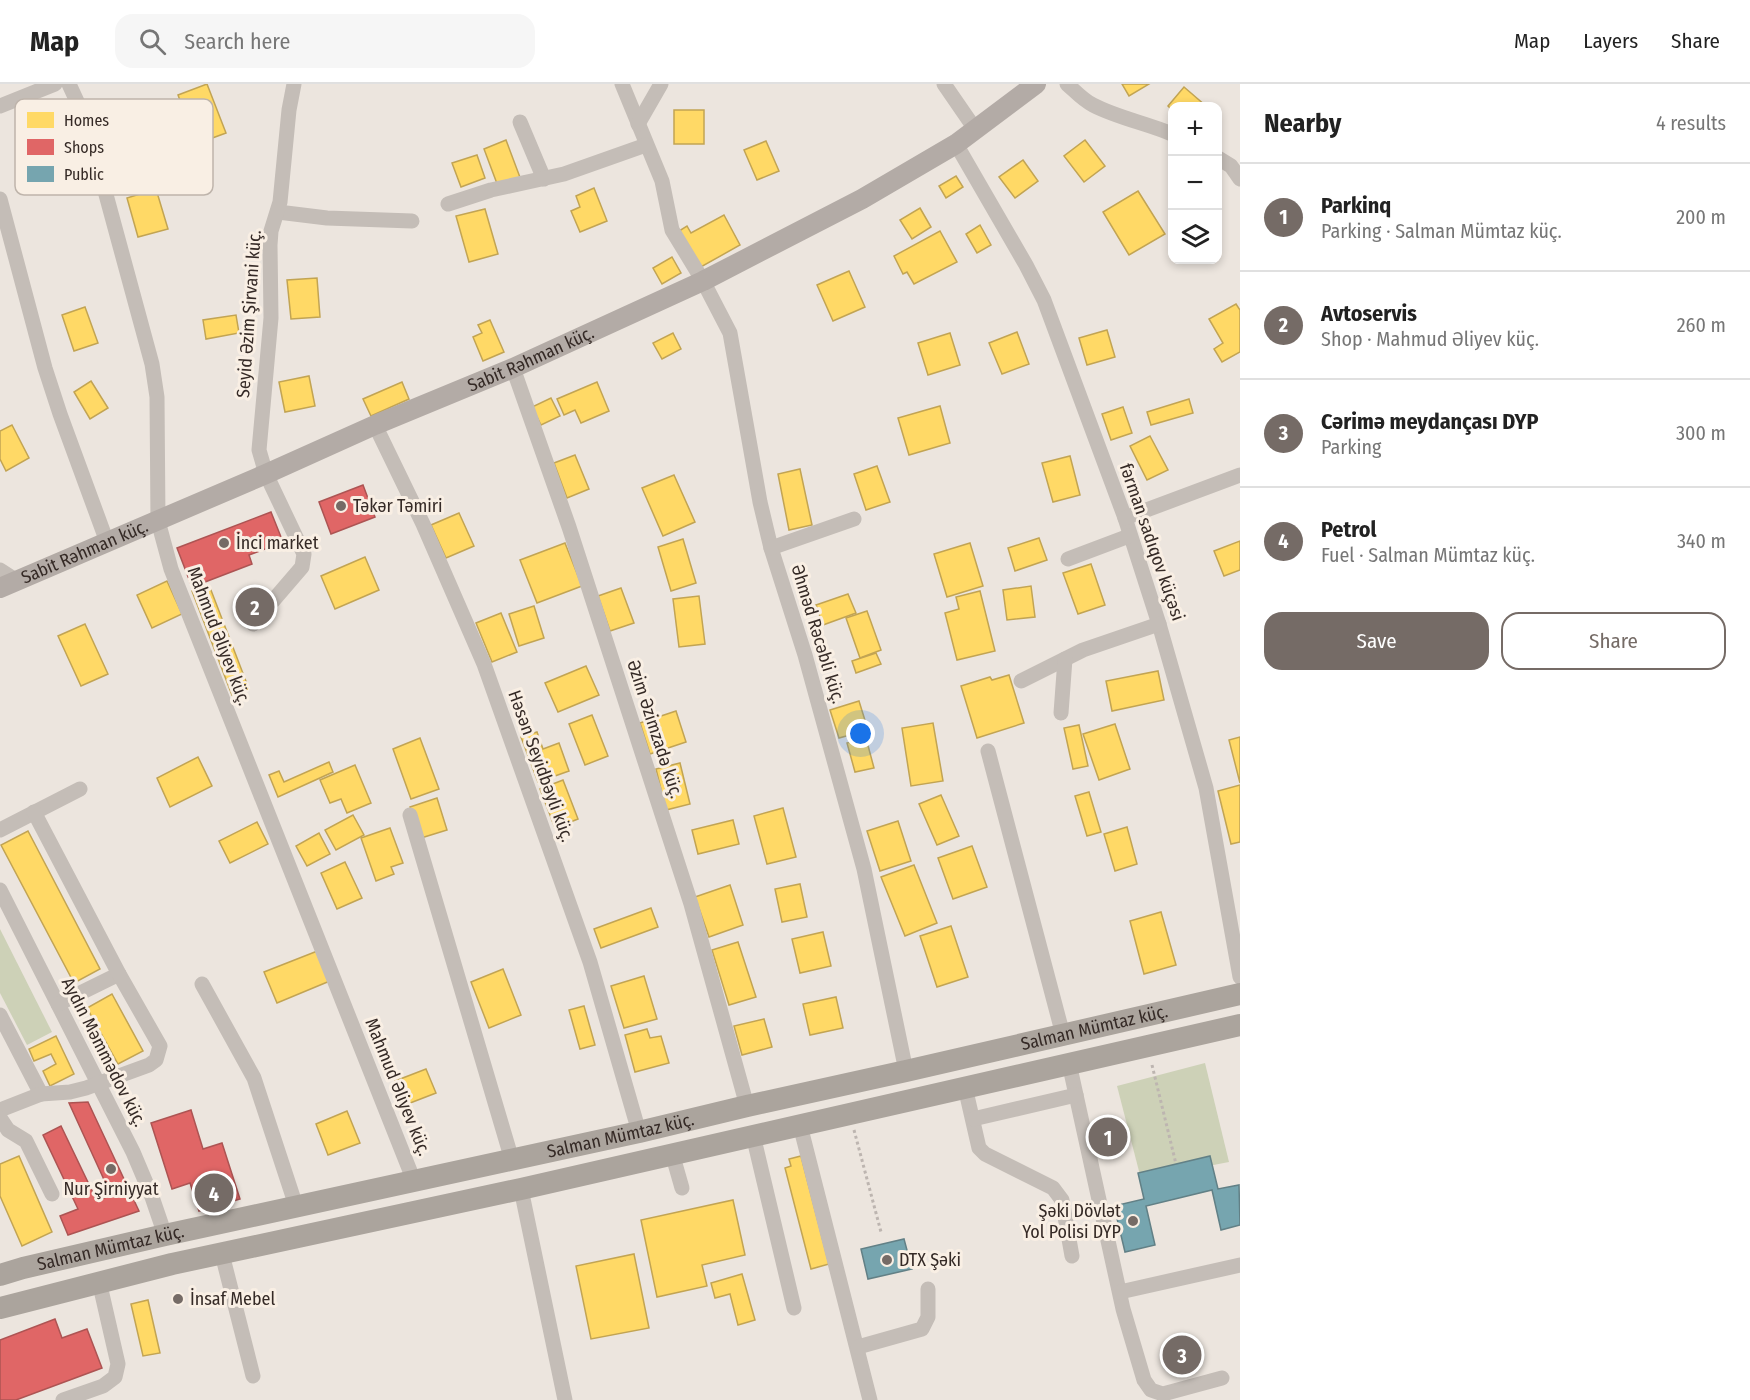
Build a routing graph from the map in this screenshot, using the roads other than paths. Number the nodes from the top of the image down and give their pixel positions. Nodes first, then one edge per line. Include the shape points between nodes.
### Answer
1 (55, 84) edge
2 (69, 84) edge
3 (294, 84) edge
4 (622, 84) edge
5 (661, 84) edge
6 (944, 84) edge
7 (1036, 84) edge
8 (1067, 84) edge
9 (18, 99) edge
10 (76, 99) edge
11 (15, 100) edge
12 (0, 106) edge
13 (520, 122) dead end
14 (638, 124) junction
15 (975, 129) junction
16 (1168, 132) edge
17 (956, 144) junction
18 (646, 145) junction
19 (544, 179) junction
20 (106, 195) edge
21 (0, 199) edge
22 (448, 204) dead end
23 (278, 212) junction
24 (412, 221) dead end
25 (703, 281) junction
26 (513, 368) junction
27 (375, 425) junction
28 (266, 474) junction
29 (1240, 475) edge
30 (1125, 518) junction
31 (854, 519) dead end
32 (158, 521) junction
33 (1129, 536) junction
34 (107, 542) junction
35 (771, 548) junction
36 (1068, 559) dead end
37 (0, 570) edge
38 (8, 584) edge
39 (253, 624) dead end
40 (1159, 624) junction
41 (1065, 659) junction
42 (1021, 681) dead end
43 (1061, 713) dead end
44 (988, 751) dead end
45 (81, 789) dead end
46 (34, 812) junction
47 (410, 815) dead end
48 (0, 830) edge
49 (0, 890) edge
50 (119, 974) junction
51 (1240, 977) edge
52 (202, 984) dead end
53 (1240, 994) edge
54 (58, 1004) junction
55 (0, 1015) edge
56 (1240, 1025) edge
57 (1063, 1035) junction
58 (1069, 1063) junction
59 (906, 1071) junction
60 (99, 1084) junction
61 (965, 1087) junction
62 (41, 1094) junction
63 (1076, 1095) junction
64 (747, 1106) junction
65 (0, 1110) edge
66 (0, 1118) edge
67 (973, 1119) junction
68 (800, 1125) junction
69 (639, 1132) junction
70 (753, 1136) junction
71 (672, 1153) junction
72 (512, 1160) junction
73 (414, 1181) junction
74 (682, 1188) dead end
75 (520, 1189) junction
76 (52, 1194) dead end
77 (301, 1205) junction
78 (312, 1234) junction
79 (165, 1235) junction
80 (222, 1254) junction
81 (1072, 1256) dead end
82 (172, 1264) junction
83 (1240, 1265) edge
84 (0, 1275) edge
85 (99, 1281) junction
86 (928, 1289) dead end
87 (1119, 1292) junction
88 (0, 1308) edge
89 (794, 1308) dead end
90 (858, 1347) junction
91 (253, 1376) dead end
92 (1222, 1378) dead end
93 (63, 1400) edge
94 (565, 1400) edge
95 (870, 1400) edge

1 - 9 street
2 - 10 street, Mahmud Əliyev küç.
3 - 23 street, Seyid Əzim Şirvani küç.
4 - 14 street, Əhməd Rəcəbli küç.
5 - 14 street
6 - 15 street
7 - 15 main road, Sabit Rəhman küç.
8 - 16 street via 1090,104
11 - 12 street
13 - 19 street
14 - 18 street, Əhməd Rəcəbli küç.
15 - 17 main road, Sabit Rəhman küç.
17 - 25 main road, Sabit Rəhman küç. via 862,199
17 - 30 street, fərman sadıqov küçəsi via 1044,300
18 - 19 street
18 - 25 street, Əhməd Rəcəbli küç. via 662,181 672,230
19 - 22 street
20 - 32 street, Mahmud Əliyev küç. via 152,364 157,398
21 - 34 street via 45,368
23 - 24 street
23 - 28 street, Seyid Əzim Şirvani küç. via 271,231 271,318 259,450
25 - 26 main road, Sabit Rəhman küç.
25 - 35 street, Əhməd Rəcəbli küç. via 730,333
26 - 27 main road, Sabit Rəhman küç.
26 - 64 street, Əzim Əzimzadə küç. via 569,527 691,904
27 - 28 main road, Sabit Rəhman küç.
27 - 69 street, Həsən Seyidbəyli küç. via 484,664 590,962
28 - 32 main road, Sabit Rəhman küç.
28 - 39 street, Seyid Əzim Şirvani küç. via 304,554 302,567
29 - 30 street
30 - 33 street, fərman sadıqov küçəsi
31 - 35 street
32 - 34 main road, Sabit Rəhman küç.
32 - 73 street, Mahmud Əliyev küç. via 191,621
33 - 36 street
33 - 40 street, fərman sadıqov küçəsi
34 - 38 main road, Sabit Rəhman küç.
35 - 59 street, Əhməd Rəcəbli küç. via 864,869
37 - 38 street
40 - 41 street
40 - 51 street, fərman sadıqov küçəsi via 1206,788
41 - 42 street
41 - 43 street
44 - 57 street
45 - 46 street
46 - 48 street
46 - 50 street
47 - 72 street
49 - 54 street, Aydın Məmmədov küç.
50 - 54 street
50 - 60 street via 160,1046 159,1054 149,1065
52 - 77 street via 254,1078
53 - 57 highway, Salman Mümtaz küç.
54 - 60 street, Aydın Məmmədov küç.
55 - 62 street
56 - 58 highway
57 - 58 highway
57 - 59 highway, Salman Mümtaz küç.
58 - 61 highway
58 - 63 street
59 - 64 highway, Salman Mümtaz küç.
60 - 62 street
60 - 79 street, Aydın Məmmədov küç. via 133,1152
61 - 67 street
61 - 68 highway
62 - 65 street
63 - 67 street
63 - 87 street
64 - 69 highway, Salman Mümtaz küç.
66 - 76 street via 8,1130 26,1141
67 - 81 street via 985,1154 1053,1188 1062,1200
68 - 70 highway
68 - 90 street
69 - 72 highway, Salman Mümtaz küç.
70 - 71 highway
70 - 89 street
71 - 74 street
71 - 75 highway
72 - 73 highway, Salman Mümtaz küç.
72 - 75 highway
73 - 77 highway, Salman Mümtaz küç.
75 - 78 highway
75 - 94 street
77 - 78 highway
77 - 79 highway, Salman Mümtaz küç.
78 - 80 highway
79 - 82 highway
79 - 84 highway, Salman Mümtaz küç.
80 - 82 highway
80 - 91 street
82 - 85 highway
83 - 87 street
85 - 88 highway
85 - 93 street via 118,1364 115,1377 103,1386
86 - 90 street via 928,1317 922,1329
87 - 92 street via 1150,1390 1164,1394
90 - 95 street

